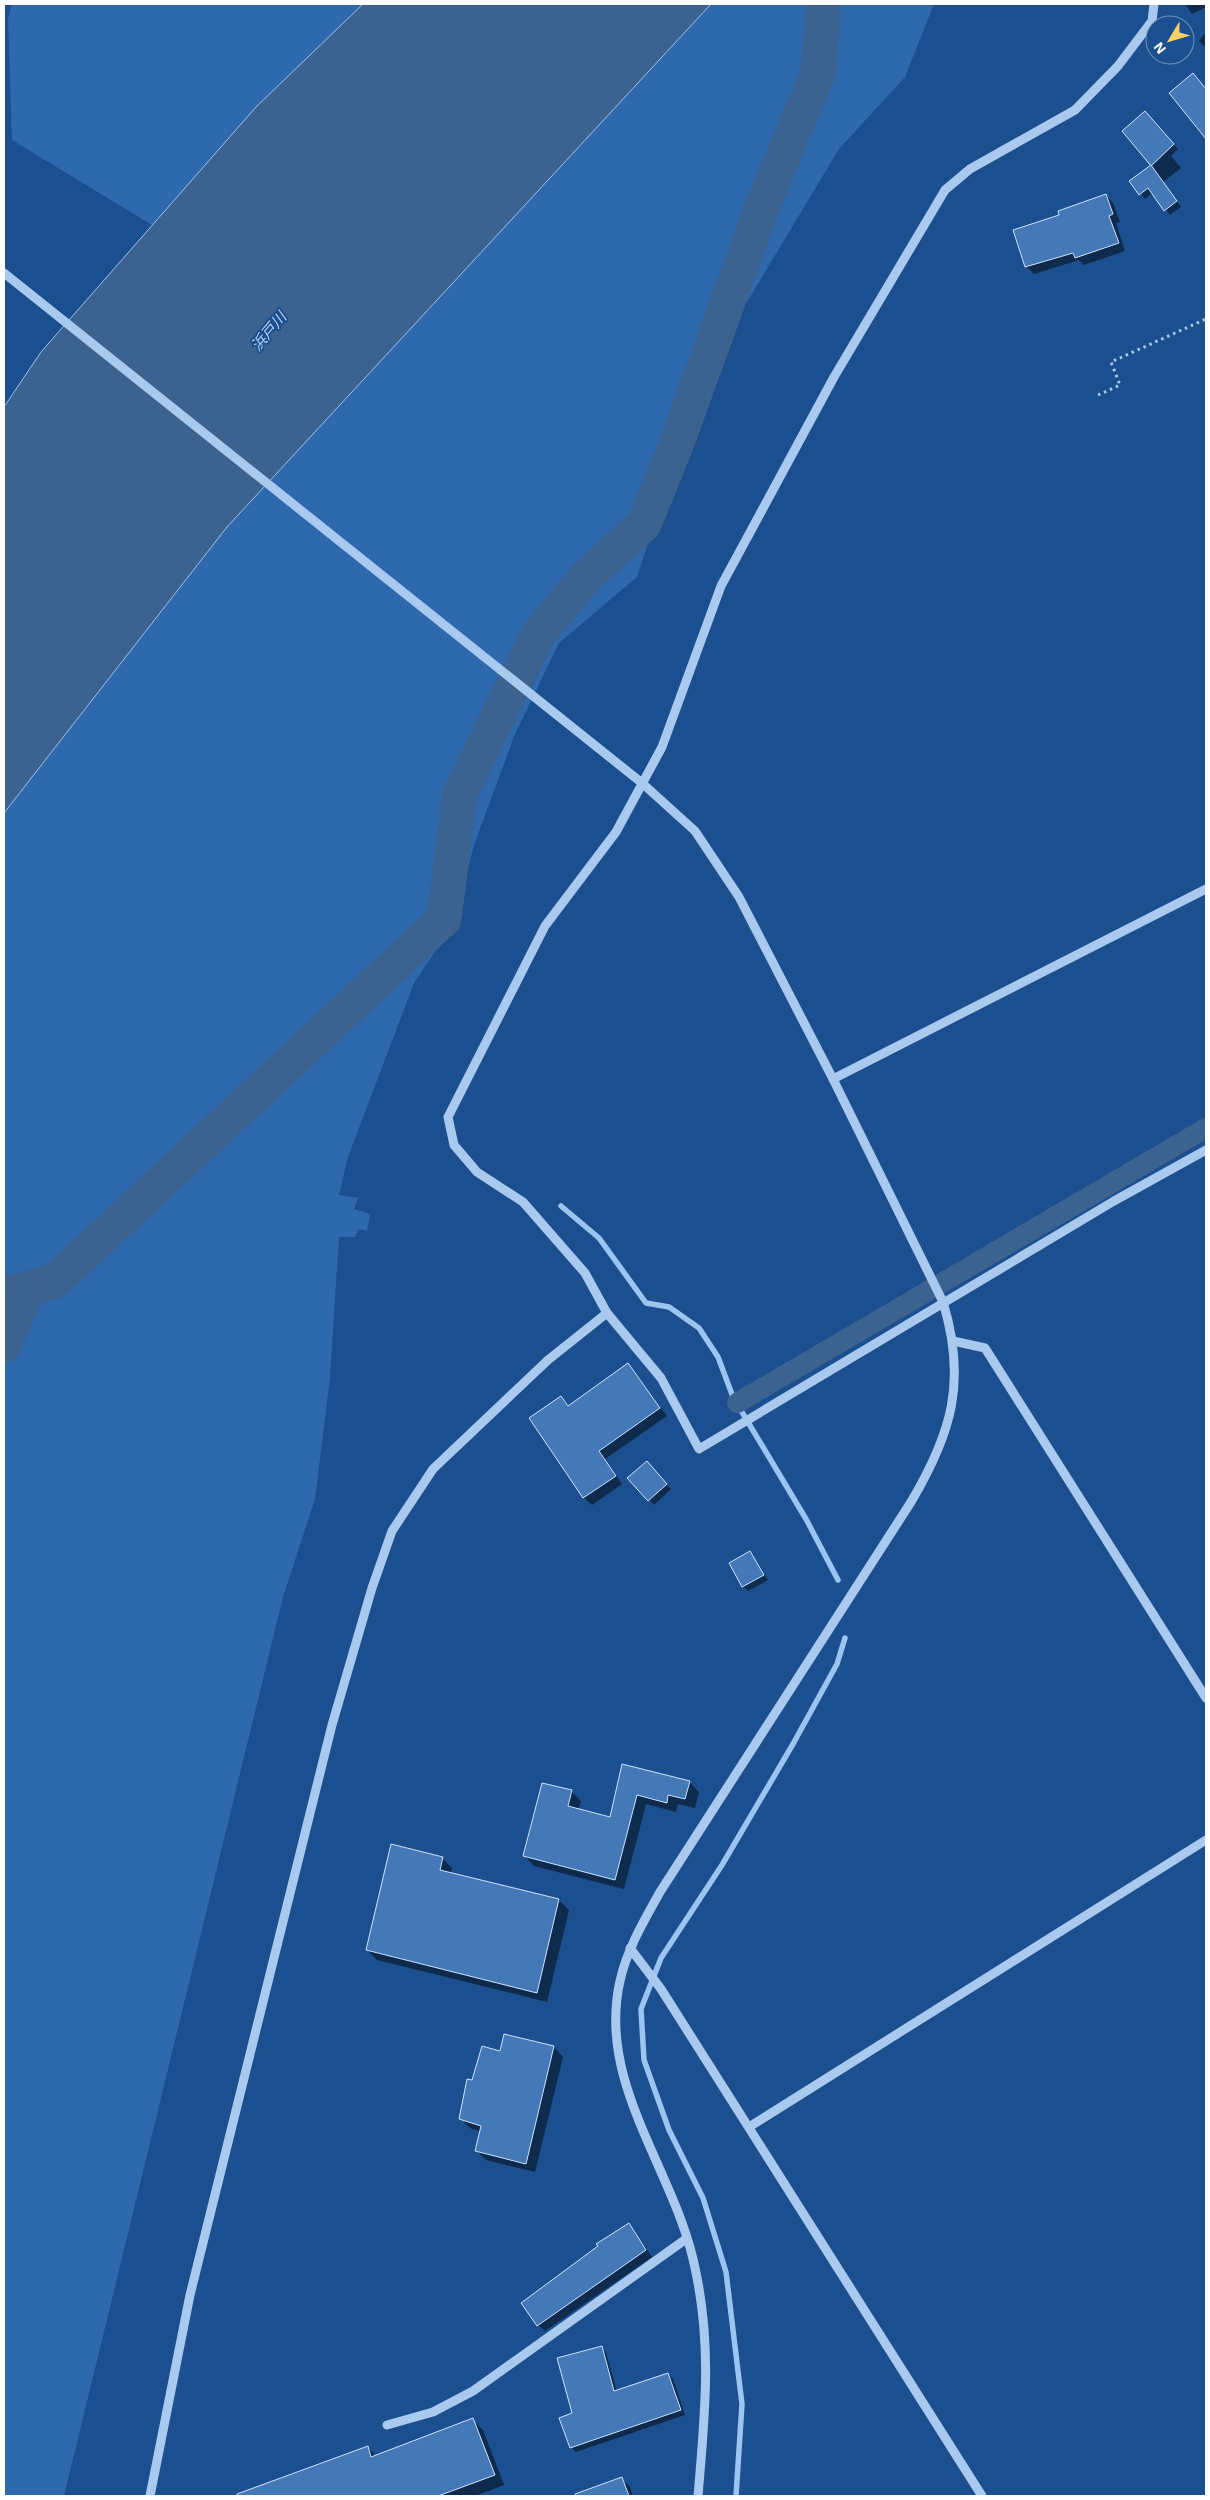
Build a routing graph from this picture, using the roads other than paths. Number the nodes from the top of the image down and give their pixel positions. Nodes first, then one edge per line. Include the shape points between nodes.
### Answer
1 (1154, 4) edge
2 (4, 273) edge
3 (642, 783) junction
4 (1206, 889) edge
5 (833, 1079) junction
6 (1206, 1150) edge
7 (943, 1302) junction
8 (607, 1314) junction
9 (953, 1341) junction
10 (1206, 1698) edge
11 (1206, 1840) edge
12 (630, 1948) junction
13 (749, 2127) junction
14 (686, 2239) junction
15 (388, 2425) dead end
16 (150, 2496) edge
17 (698, 2496) edge
18 (982, 2496) edge

1 - 3 street via 1152,21 1118,66 1075,110 970,169 944,190 834,377 721,586 662,748
2 - 3 street
3 - 5 street via 695,831 717,861 739,897
3 - 8 street via 616,832 545,926 448,1117 454,1145 477,1172 523,1202 584,1272
4 - 5 street
5 - 7 street
6 - 7 street
7 - 8 street via 699,1449 661,1378
7 - 9 street
8 - 16 street via 548,1360 433,1469 392,1530 332,1725 190,2295
9 - 10 street via 984,1348
9 - 12 street via 956,1366 950,1414 945,1435 925,1479 660,1892
11 - 13 street
12 - 13 street via 661,1989
12 - 14 street via 616,1998 619,2064
13 - 18 street
14 - 15 street via 473,2391 433,2412
14 - 17 street via 701,2296 707,2364

